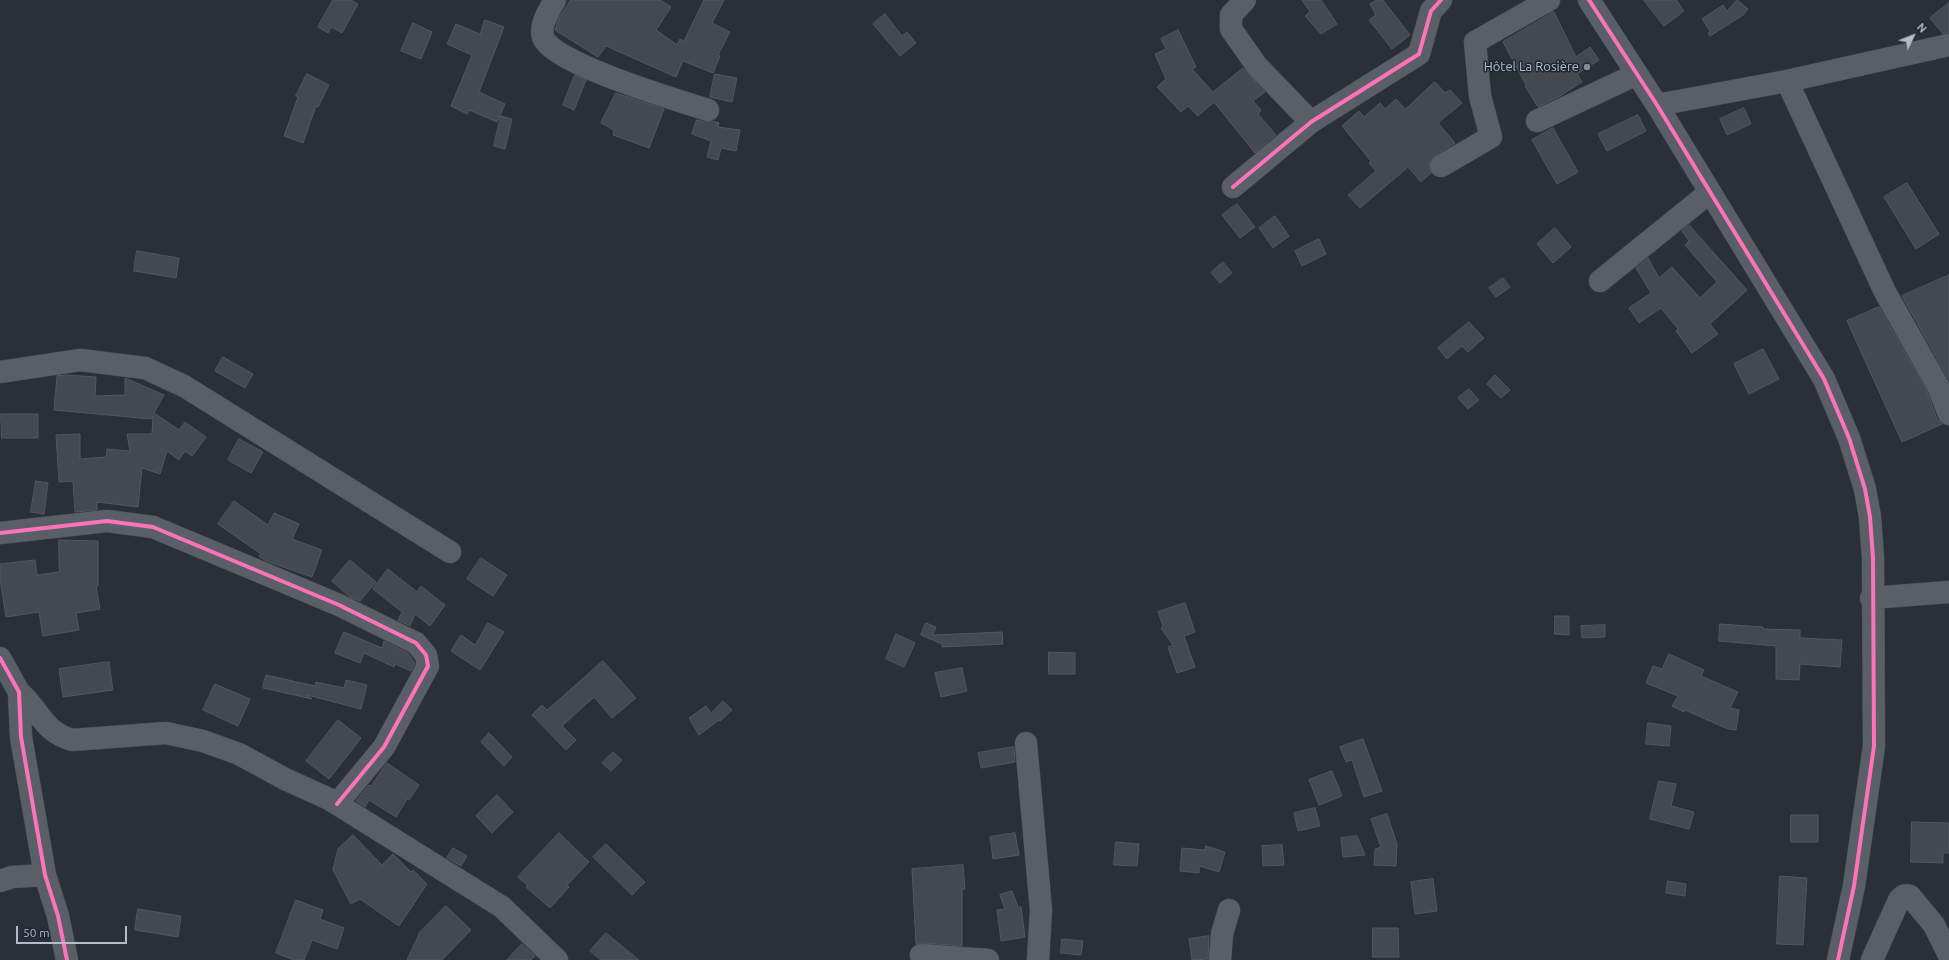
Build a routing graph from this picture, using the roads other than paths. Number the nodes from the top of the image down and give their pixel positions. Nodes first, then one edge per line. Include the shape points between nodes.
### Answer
1 (555, 0) edge
2 (1245, 0) edge
3 (1441, 0) edge
4 (1549, 0) edge
5 (1589, 0) edge
6 (1949, 45) edge
7 (1637, 74) junction
8 (1787, 81) junction
9 (1657, 105) junction
10 (708, 110) dead end
11 (1537, 121) dead end
12 (1311, 122) junction
13 (1441, 166) dead end
14 (1233, 186) dead end
15 (1710, 192) junction
16 (1600, 281) dead end
17 (0, 372) edge
18 (1949, 414) edge
19 (0, 533) edge
20 (450, 552) dead end
21 (1949, 592) edge
22 (1872, 598) junction
23 (0, 658) edge
24 (18, 692) junction
25 (1026, 743) dead end
26 (337, 804) junction
27 (45, 875) junction
28 (0, 881) edge
29 (1230, 910) dead end
30 (921, 955) dead end
31 (1949, 955) edge
32 (67, 960) edge
33 (557, 960) edge
34 (988, 960) edge
35 (1038, 960) edge
36 (1220, 960) edge
37 (1838, 960) edge
38 (1872, 960) edge

1 - 10 street via 543,23 543,36 549,46 569,59 626,82
2 - 12 street via 1231,15 1231,29 1257,66
3 - 12 street via 1431,11 1419,54
4 - 13 street via 1475,42 1480,96 1491,137
5 - 7 street
6 - 8 street
7 - 9 street
7 - 11 street
8 - 9 street
8 - 18 street via 1885,292 1938,386
9 - 15 street
12 - 14 street
15 - 16 street
15 - 22 street via 1824,379 1849,438 1865,489 1870,517
17 - 20 street via 80,360 145,368 190,390
19 - 26 street via 107,521 153,527 339,605 416,643 426,655 428,666 384,747
21 - 22 street
22 - 37 street via 1874,746 1854,886
23 - 24 street
24 - 26 street via 29,701 50,730 60,737 72,740 166,733 203,740 239,754
24 - 27 street via 21,737
25 - 35 street via 1041,910
26 - 33 street via 502,908
27 - 28 street via 12,877
27 - 32 street via 58,916
29 - 36 street via 1222,934
30 - 34 street
31 - 38 street via 1934,926 1910,896 1906,895 1899,900

